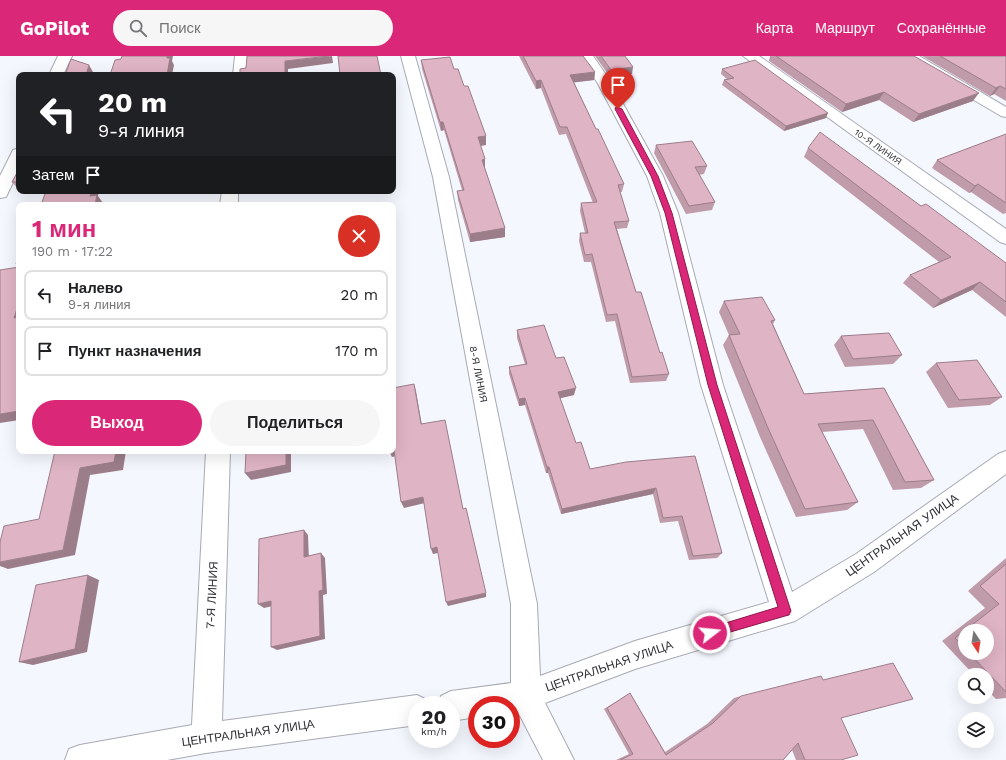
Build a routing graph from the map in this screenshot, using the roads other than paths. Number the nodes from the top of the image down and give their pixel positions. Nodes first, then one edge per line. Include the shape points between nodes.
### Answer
1 (65, 56) edge
2 (242, 56) edge
3 (408, 56) edge
4 (586, 56) edge
5 (750, 56) edge
6 (909, 56) edge
7 (57, 72) edge
8 (240, 72) edge
9 (1006, 113) edge
10 (16, 159) edge
11 (0, 193) edge
12 (1006, 238) edge
13 (218, 454) edge
14 (1006, 461) edge
15 (785, 611) junction
16 (526, 696) junction
17 (460, 705) edge
18 (408, 711) edge
19 (206, 738) junction
20 (80, 760) edge
21 (559, 760) edge

1 - 7 street
2 - 8 street
3 - 16 street, 8-Я ЛИНИЯ via 441,176 524,604
4 - 15 street via 604,82 655,176 669,213 712,385
5 - 12 street, 10-Я ЛИНИЯ
6 - 9 street
10 - 11 street
13 - 19 street, 7-Я ЛИНИЯ
14 - 15 street, ЦЕНТРАЛЬНАЯ УЛИЦА via 865,563
15 - 16 street, ЦЕНТРАЛЬНАЯ УЛИЦА via 635,655
16 - 17 street, ЦЕНТРАЛЬНАЯ УЛИЦА
16 - 21 street
18 - 19 street, ЦЕНТРАЛЬНАЯ УЛИЦА
19 - 20 street, ЦЕНТРАЛЬНАЯ УЛИЦА

